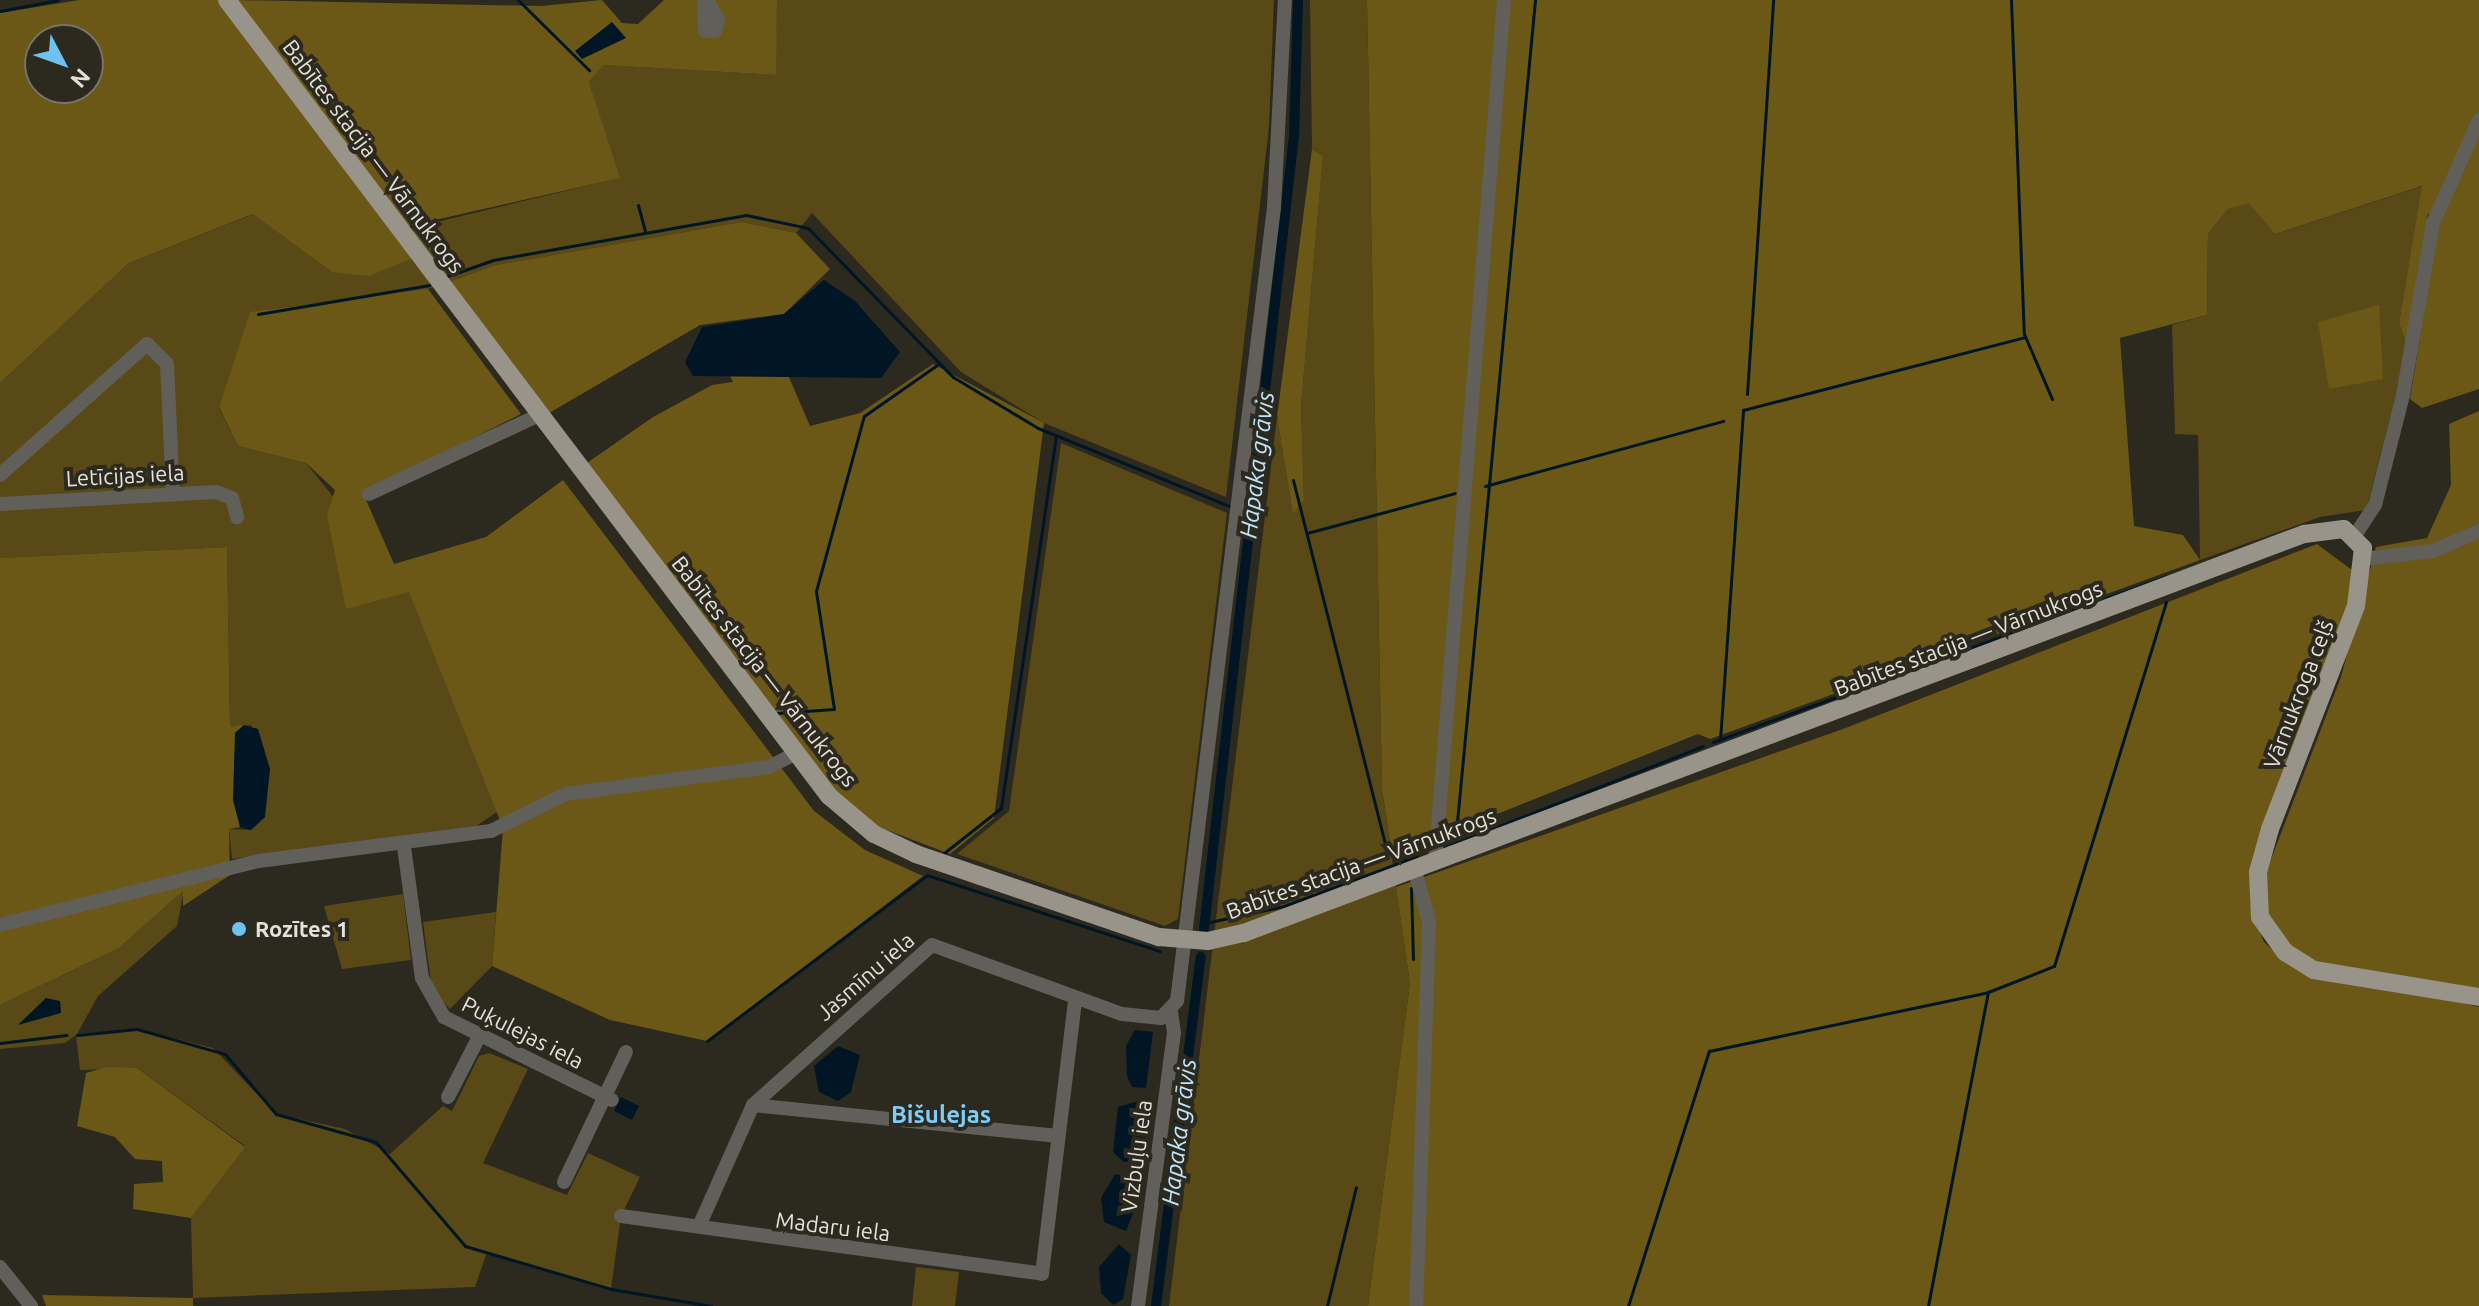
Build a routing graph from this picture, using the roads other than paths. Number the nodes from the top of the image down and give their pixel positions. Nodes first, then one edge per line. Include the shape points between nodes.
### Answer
1 (227, 0) edge
2 (1285, 0) edge
3 (1504, 0) edge
4 (2479, 120) edge
5 (539, 415) junction
6 (0, 475) edge
7 (369, 494) dead end
8 (173, 495) junction
9 (0, 504) edge
10 (237, 517) dead end
11 (2479, 531) edge
12 (2356, 534) junction
13 (2363, 559) junction
14 (795, 754) junction
15 (404, 847) junction
16 (1435, 863) junction
17 (1415, 871) junction
18 (0, 925) edge
19 (1184, 942) junction
20 (2479, 997) edge
21 (1075, 1000) junction
22 (1171, 1012) junction
23 (479, 1037) junction
24 (626, 1052) dead end
25 (780, 1080) junction
26 (448, 1097) dead end
27 (608, 1098) junction
28 (753, 1105) junction
29 (788, 1105) junction
30 (1058, 1136) junction
31 (564, 1182) dead end
32 (621, 1216) dead end
33 (700, 1224) junction
34 (0, 1267) edge
35 (31, 1306) edge
36 (1138, 1306) edge
37 (1416, 1306) edge

1 - 5 main road, Babītes stacija — Vārnukrogs
2 - 19 street via 1274,207
3 - 16 street
4 - 12 street via 2433,223 2406,383 2375,505
5 - 7 street
5 - 14 main road, Babītes stacija — Vārnukrogs
6 - 8 street via 147,344 167,364
8 - 9 street, Letīcijas iela
8 - 10 street, Letīcijas iela via 226,494
11 - 13 street via 2433,551
12 - 13 main road, Vārnukroga ceļš
12 - 16 main road, Babītes stacija — Vārnukrogs via 2304,534
13 - 20 main road, Vārnukroga ceļš via 2337,670 2266,843 2258,872 2260,917 2285,952 2314,970
14 - 15 street via 769,767 566,794 491,831
14 - 19 main road, Babītes stacija — Vārnukrogs via 874,834 1021,892
15 - 18 street via 259,861
15 - 23 street, Puķulejas iela via 429,998 444,1017
16 - 17 main road, Babītes stacija — Vārnukrogs
17 - 19 main road, Babītes stacija — Vārnukrogs via 1244,933
17 - 37 street via 1429,921
19 - 22 street
21 - 22 street, Jasmīnu iela via 1147,1019
21 - 25 street, Jasmīnu iela via 932,945
21 - 30 street
22 - 36 street, Vizbuļu iela via 1174,1033
23 - 26 street
23 - 27 street, Puķulejas iela
24 - 27 street
25 - 28 street, Jasmīnu iela
25 - 29 street
27 - 31 street
28 - 29 street
28 - 33 street, Jasmīnu iela
29 - 30 street
30 - 33 street, Madaru iela via 1042,1274 726,1235
32 - 33 street, Madaru iela
34 - 35 street

